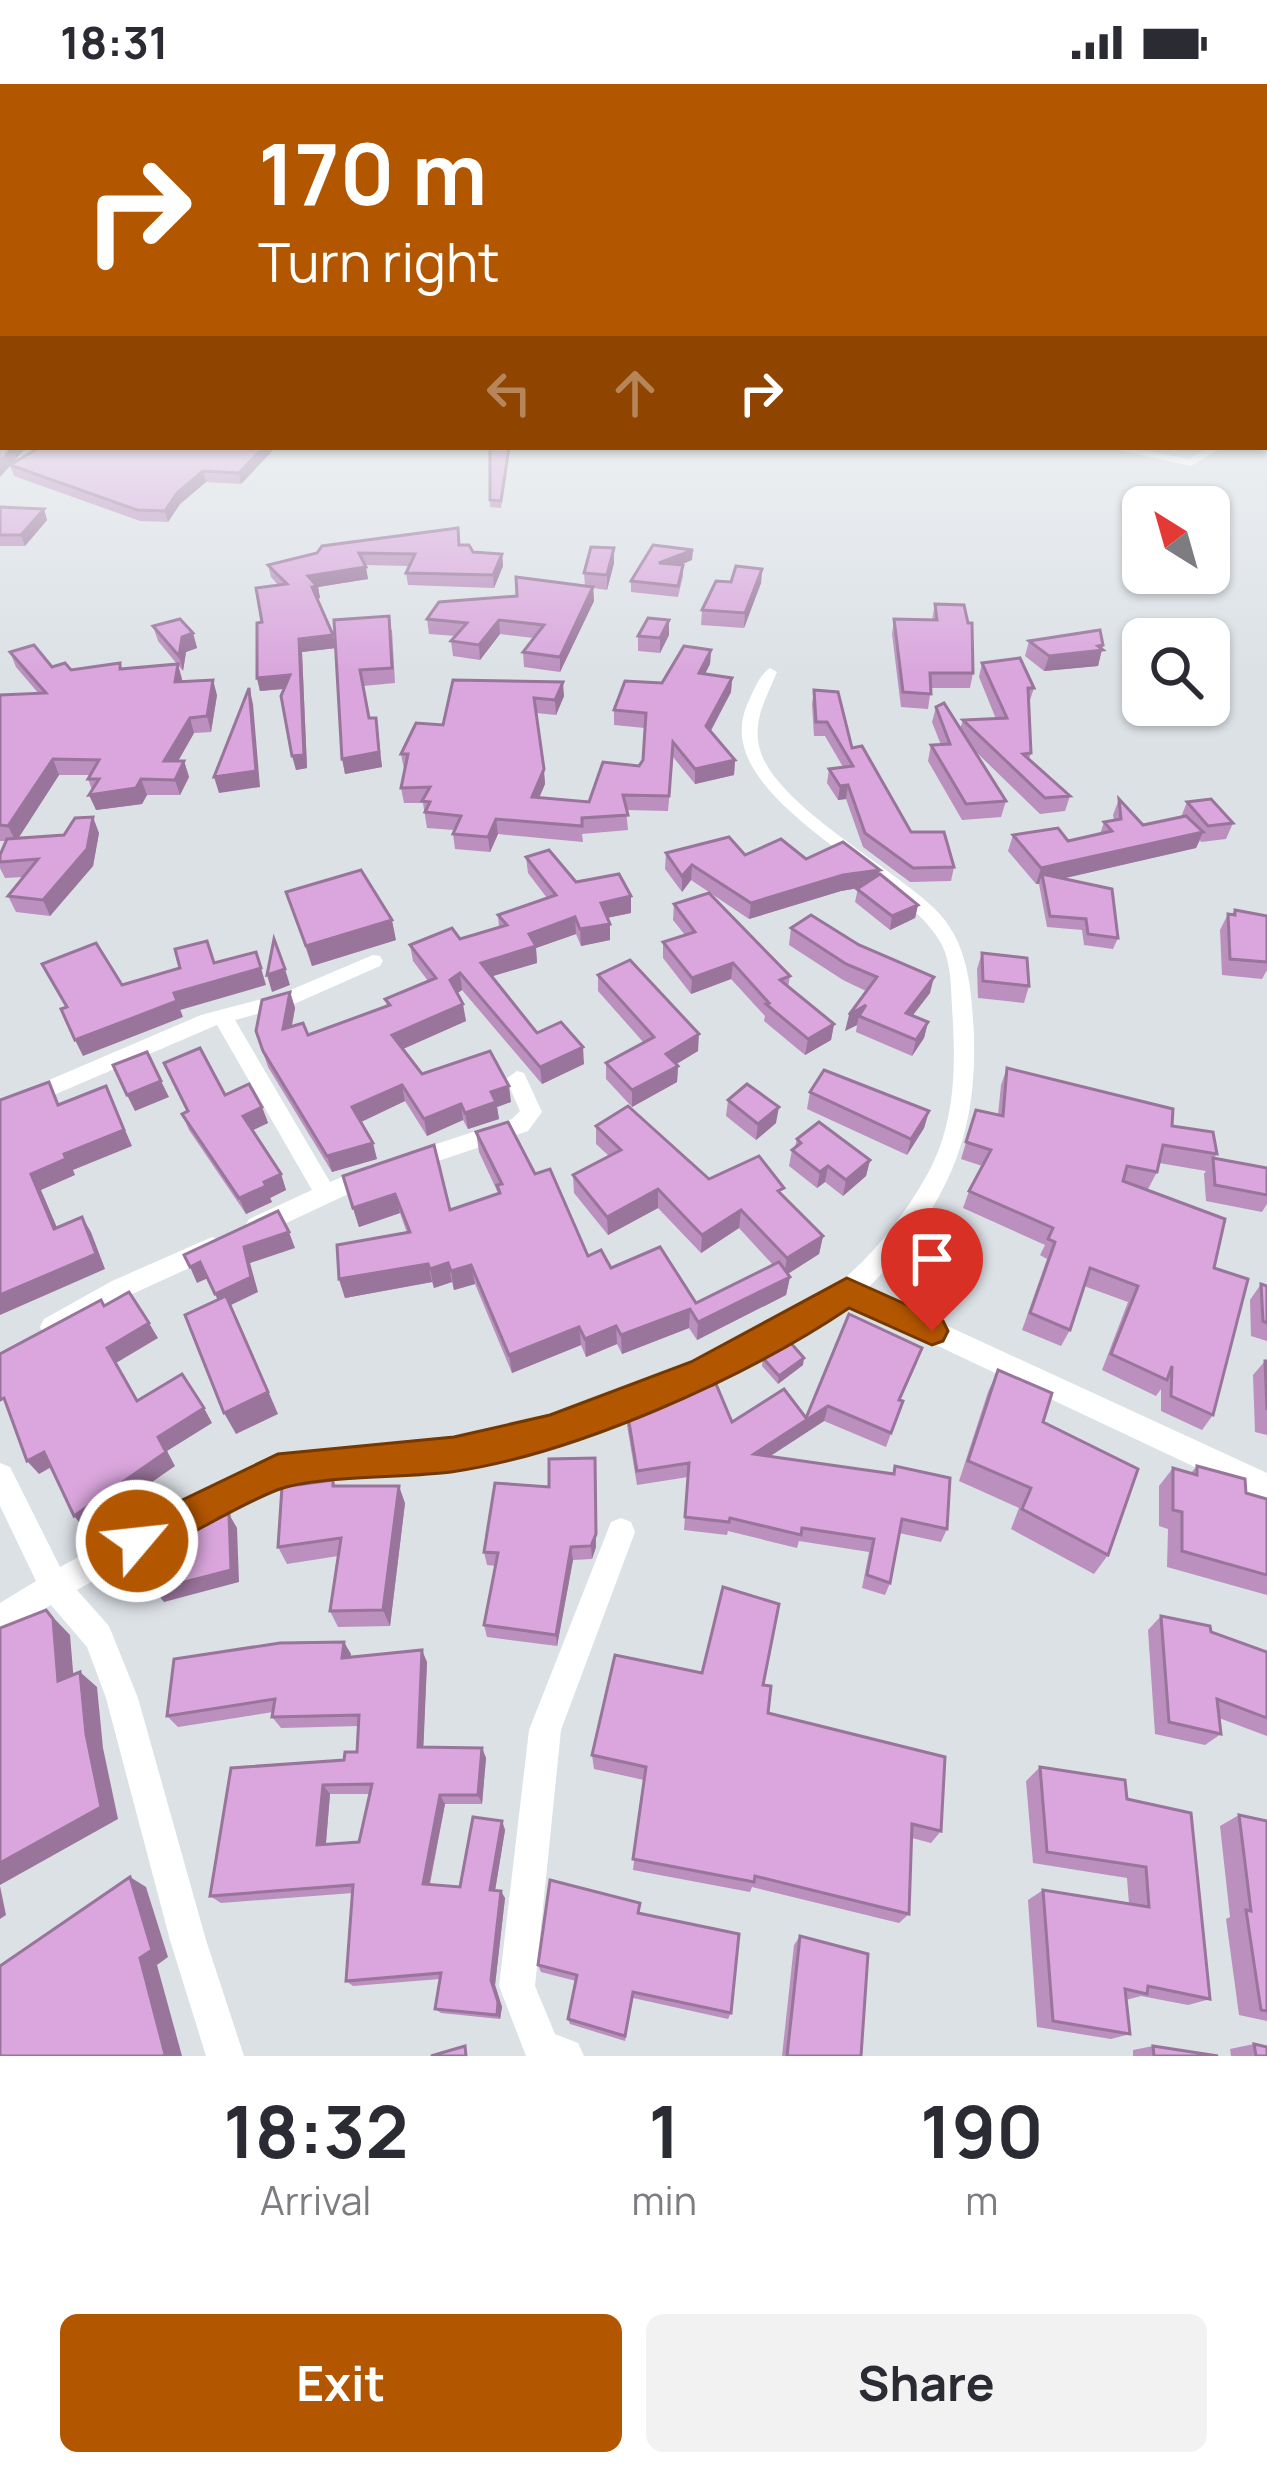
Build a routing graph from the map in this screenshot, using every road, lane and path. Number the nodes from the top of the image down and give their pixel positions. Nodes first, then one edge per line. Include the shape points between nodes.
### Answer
1 (770, 672) dead end
2 (373, 961) dead end
3 (223, 1017) junction
4 (517, 1079) dead end
5 (0, 1110) edge
6 (325, 1193) junction
7 (847, 1292) junction
8 (40, 1334) edge
9 (0, 1476) edge
10 (1267, 1487) edge
11 (621, 1532) dead end
12 (54, 1586) junction
13 (0, 1620) edge
14 (225, 2056) edge
15 (565, 2056) edge

1 - 7 street via 749,723 754,753 814,824 922,905 951,943 961,988 968,1072 951,1151 925,1203
2 - 3 street
3 - 5 street
3 - 6 street
4 - 6 street via 531,1112 520,1125
6 - 8 street
7 - 10 street
7 - 12 street via 703,1373 550,1432 454,1454 278,1471
9 - 12 street
11 - 15 street via 545,1730 517,1986 542,2049
12 - 13 street
12 - 14 street via 98,1636 122,1698

